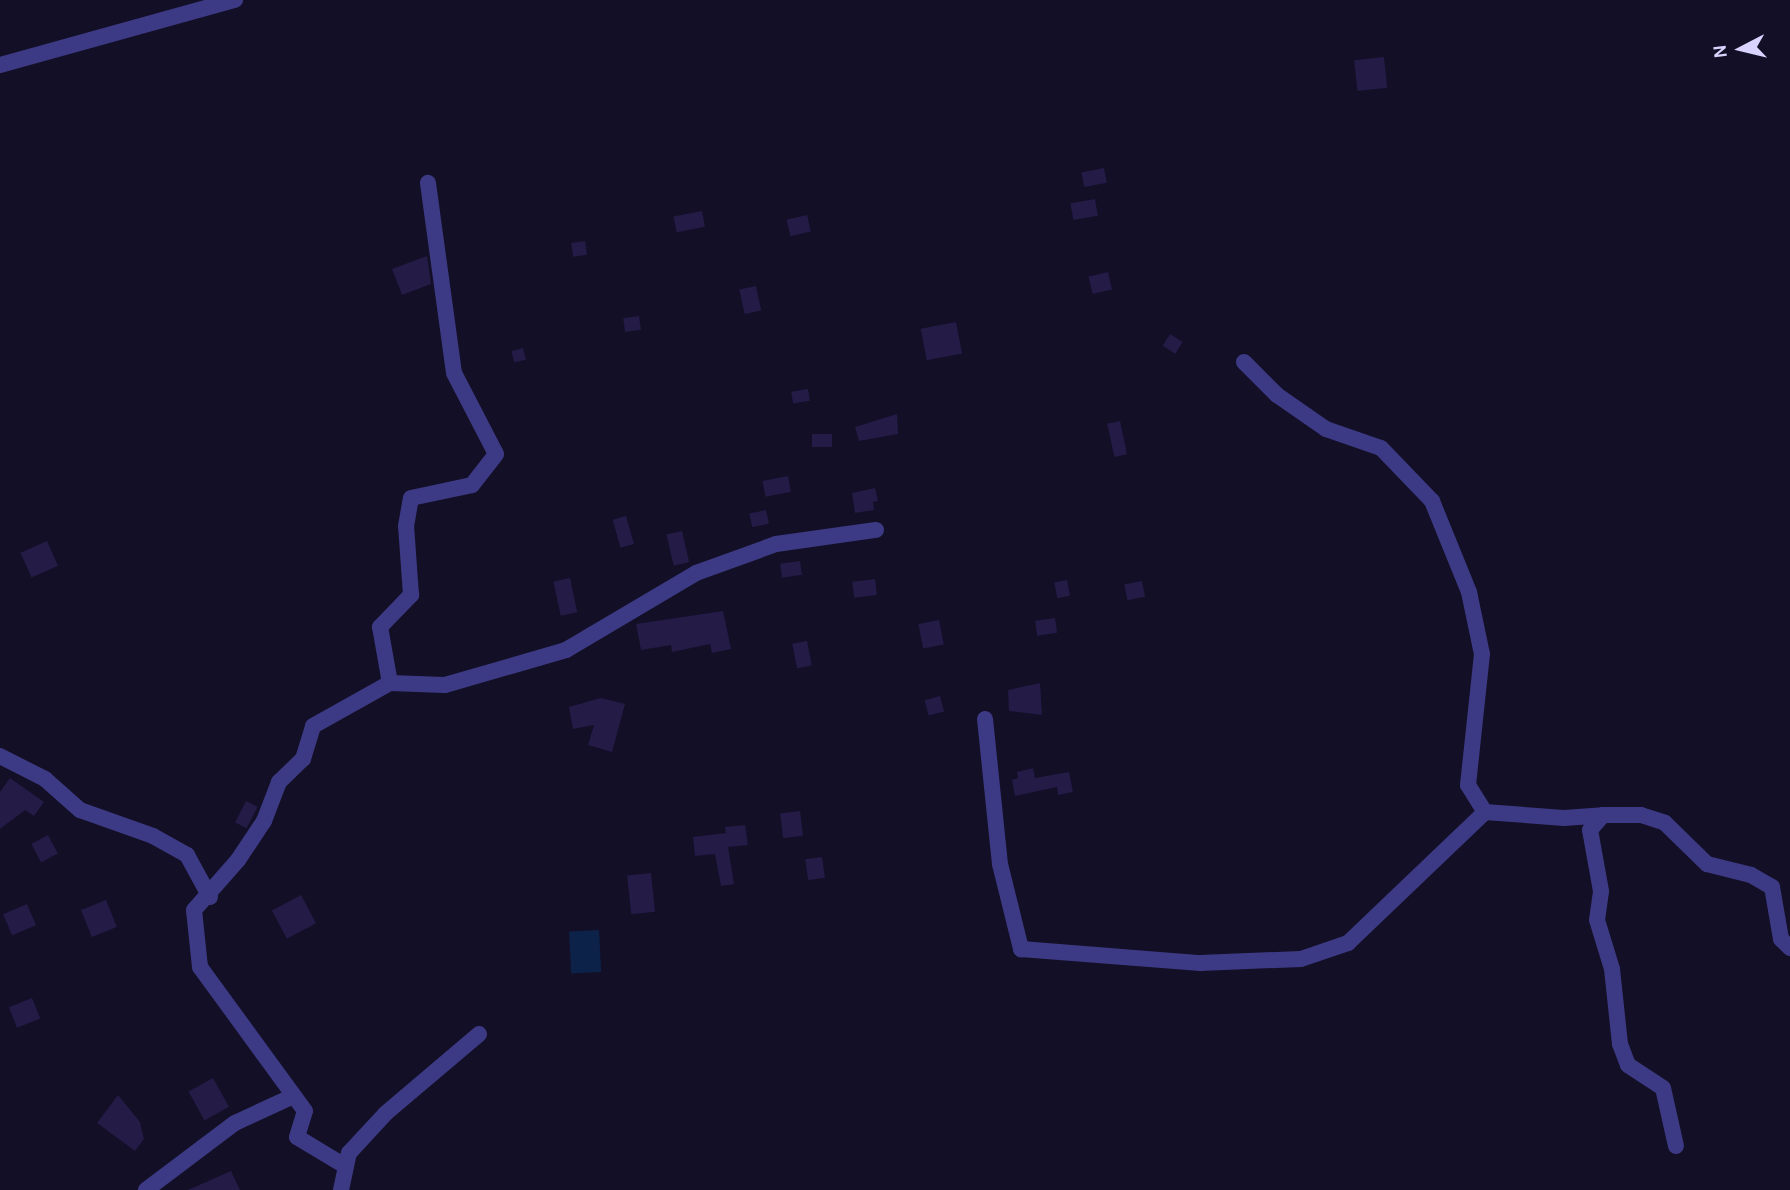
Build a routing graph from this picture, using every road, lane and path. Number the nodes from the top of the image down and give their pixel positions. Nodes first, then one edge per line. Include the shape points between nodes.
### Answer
1 (235, 0) edge
2 (0, 65) edge
3 (428, 183) dead end
4 (1244, 362) dead end
5 (876, 530) dead end
6 (390, 683) junction
7 (985, 719) dead end
8 (0, 756) edge
9 (1485, 811) junction
10 (1603, 815) junction
11 (209, 897) junction
12 (1790, 948) edge
13 (479, 1034) dead end
14 (290, 1097) dead end
15 (1676, 1146) dead end
16 (345, 1166) junction
17 (146, 1190) edge
18 (341, 1190) edge

1 - 2 street
3 - 6 street via 454,373 496,454 472,485 411,498 406,526 411,596 380,627
4 - 9 street via 1278,395 1326,429 1381,448 1432,501 1469,592 1482,654 1468,785
5 - 6 street via 776,544 696,573 566,650 445,685
6 - 11 street via 313,726 303,759 279,782 264,821
7 - 9 street via 1000,864 1021,949 1200,963 1301,959 1348,943
8 - 11 street via 45,779 80,810 153,836 187,855
9 - 10 street via 1564,818
10 - 12 street via 1640,815 1665,823 1707,864 1751,875 1772,887 1781,939
10 - 15 street via 1590,830 1601,891 1597,920 1612,970 1620,1044 1628,1065 1663,1088
11 - 16 street via 194,911 200,931 200,967 305,1111 297,1137
13 - 16 street via 386,1112 349,1153
14 - 17 street via 235,1123
16 - 18 street

